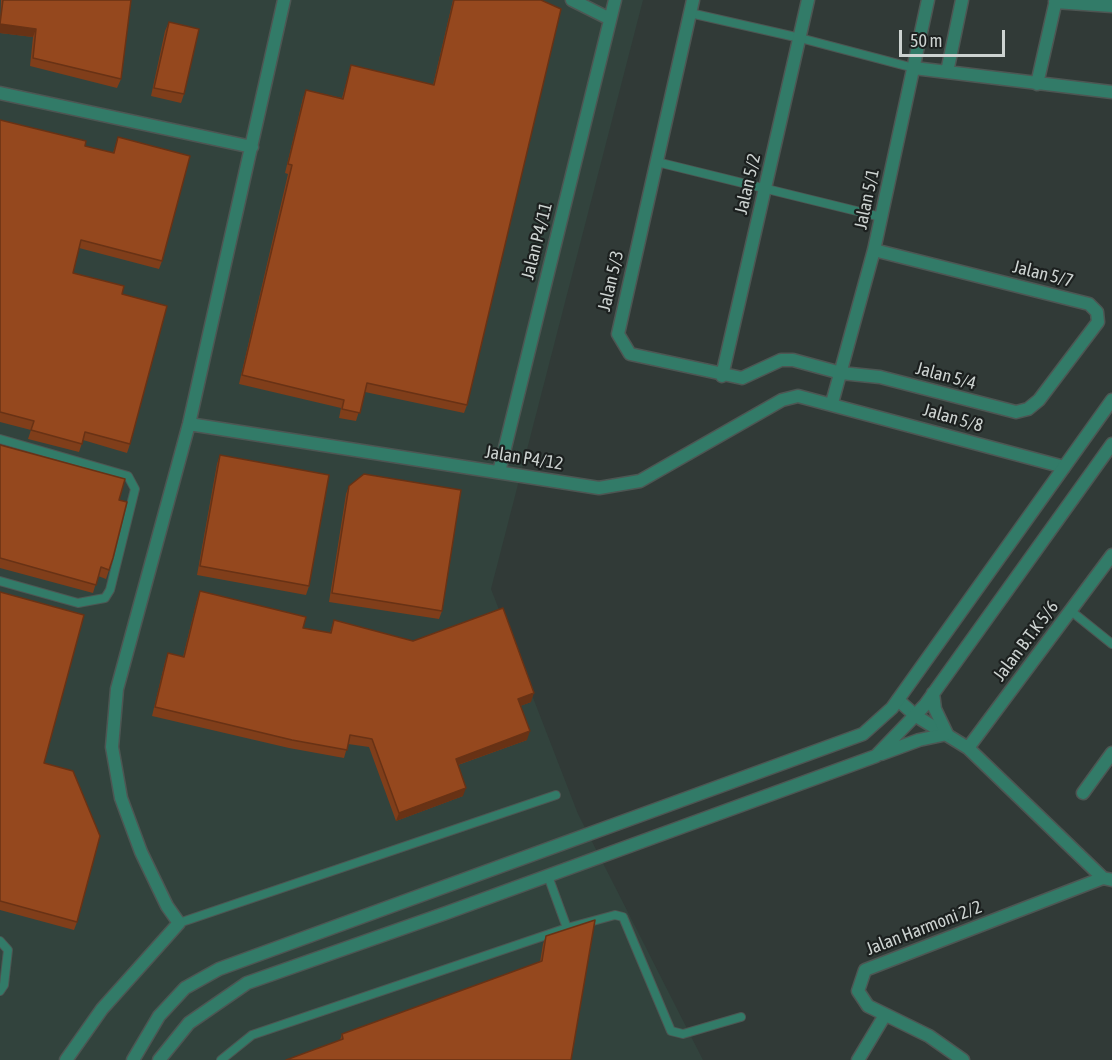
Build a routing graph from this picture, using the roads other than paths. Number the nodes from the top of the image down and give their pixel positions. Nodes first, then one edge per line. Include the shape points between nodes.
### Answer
1 (284, 0) edge
2 (615, 0) edge
3 (693, 0) edge
4 (808, 0) edge
5 (928, 0) edge
6 (962, 0) edge
7 (574, 1) edge
8 (1056, 1) edge
9 (1112, 6) edge
10 (690, 13) junction
11 (610, 19) junction
12 (800, 38) junction
13 (914, 68) junction
14 (947, 72) junction
15 (1037, 84) junction
16 (1112, 92) edge
17 (0, 93) edge
18 (252, 147) junction
19 (657, 162) junction
20 (766, 188) junction
21 (881, 217) junction
22 (874, 250) junction
23 (841, 373) junction
24 (722, 376) junction
25 (1040, 400) joint
26 (1112, 400) edge
27 (832, 403) junction
28 (189, 424) junction
29 (0, 439) edge
30 (1112, 444) edge
31 (1064, 467) junction
32 (499, 472) junction
33 (1112, 555) edge
34 (0, 580) edge
35 (1071, 611) junction
36 (1112, 644) edge
37 (933, 693) junction
38 (898, 700) junction
39 (916, 716) junction
40 (947, 734) junction
41 (968, 748) junction
42 (1112, 753) edge
43 (876, 756) junction
44 (1083, 793) dead end
45 (556, 795) dead end
46 (548, 876) junction
47 (1107, 879) edge
48 (179, 923) junction
49 (567, 928) junction
50 (0, 941) edge
51 (0, 990) edge
52 (885, 1015) junction
53 (741, 1017) dead end
54 (66, 1060) edge
55 (132, 1060) edge
56 (159, 1060) edge
57 (221, 1060) edge
58 (858, 1060) edge
59 (963, 1060) edge

1 - 18 street
2 - 11 street, Jalan P4/11
3 - 10 street, Jalan 5/3
4 - 12 street, Jalan 5/2
5 - 13 street, Jalan 5/1
6 - 14 street
7 - 11 street
8 - 9 street
8 - 15 street
10 - 12 lane
10 - 19 street, Jalan 5/3
11 - 32 street, Jalan P4/11
12 - 13 lane
12 - 20 street, Jalan 5/2
13 - 14 street
13 - 21 street, Jalan 5/1
14 - 15 street
15 - 16 street
17 - 18 street
18 - 28 street
19 - 20 lane
19 - 24 street, Jalan 5/3 via 618,334 630,354
20 - 21 lane
20 - 24 street, Jalan 5/2
21 - 22 street, Jalan 5/1
22 - 23 street, Jalan 5/1
22 - 25 street, Jalan 5/7 via 1089,304 1097,312 1098,322
23 - 24 street, Jalan 5/3 via 781,360 742,378
23 - 25 street, Jalan 5/4 via 879,377 1016,412
23 - 27 street, Jalan 5/1
26 - 31 street
27 - 31 street, Jalan 5/8
27 - 32 street, Jalan P4/12 via 798,396 782,400 640,481 599,488
28 - 32 street, Jalan P4/12
28 - 48 street via 117,689 112,747 121,798 141,852
29 - 34 lane via 128,476 135,489 105,598 78,603
30 - 37 street
31 - 38 street
33 - 35 street, Jalan B.T.K 5/6
35 - 36 lane
35 - 41 street, Jalan B.T.K 5/6
37 - 39 street
37 - 40 street via 935,709
38 - 39 street
38 - 55 street via 863,734 219,969 185,988 165,1009
39 - 40 street
39 - 43 street
40 - 41 street
40 - 43 street
41 - 47 street
42 - 44 street
43 - 46 street
45 - 48 lane
46 - 49 lane
46 - 56 street via 247,983 189,1023
47 - 52 street, Jalan Harmoni 2/2 via 865,970 858,992 868,1006
48 - 54 street via 102,1009
49 - 53 lane via 615,915 623,917 668,1028 675,1034
49 - 57 lane via 252,1035
50 - 51 lane via 8,950
52 - 58 street
52 - 59 street, Jalan Harmoni 2/2 via 930,1036

